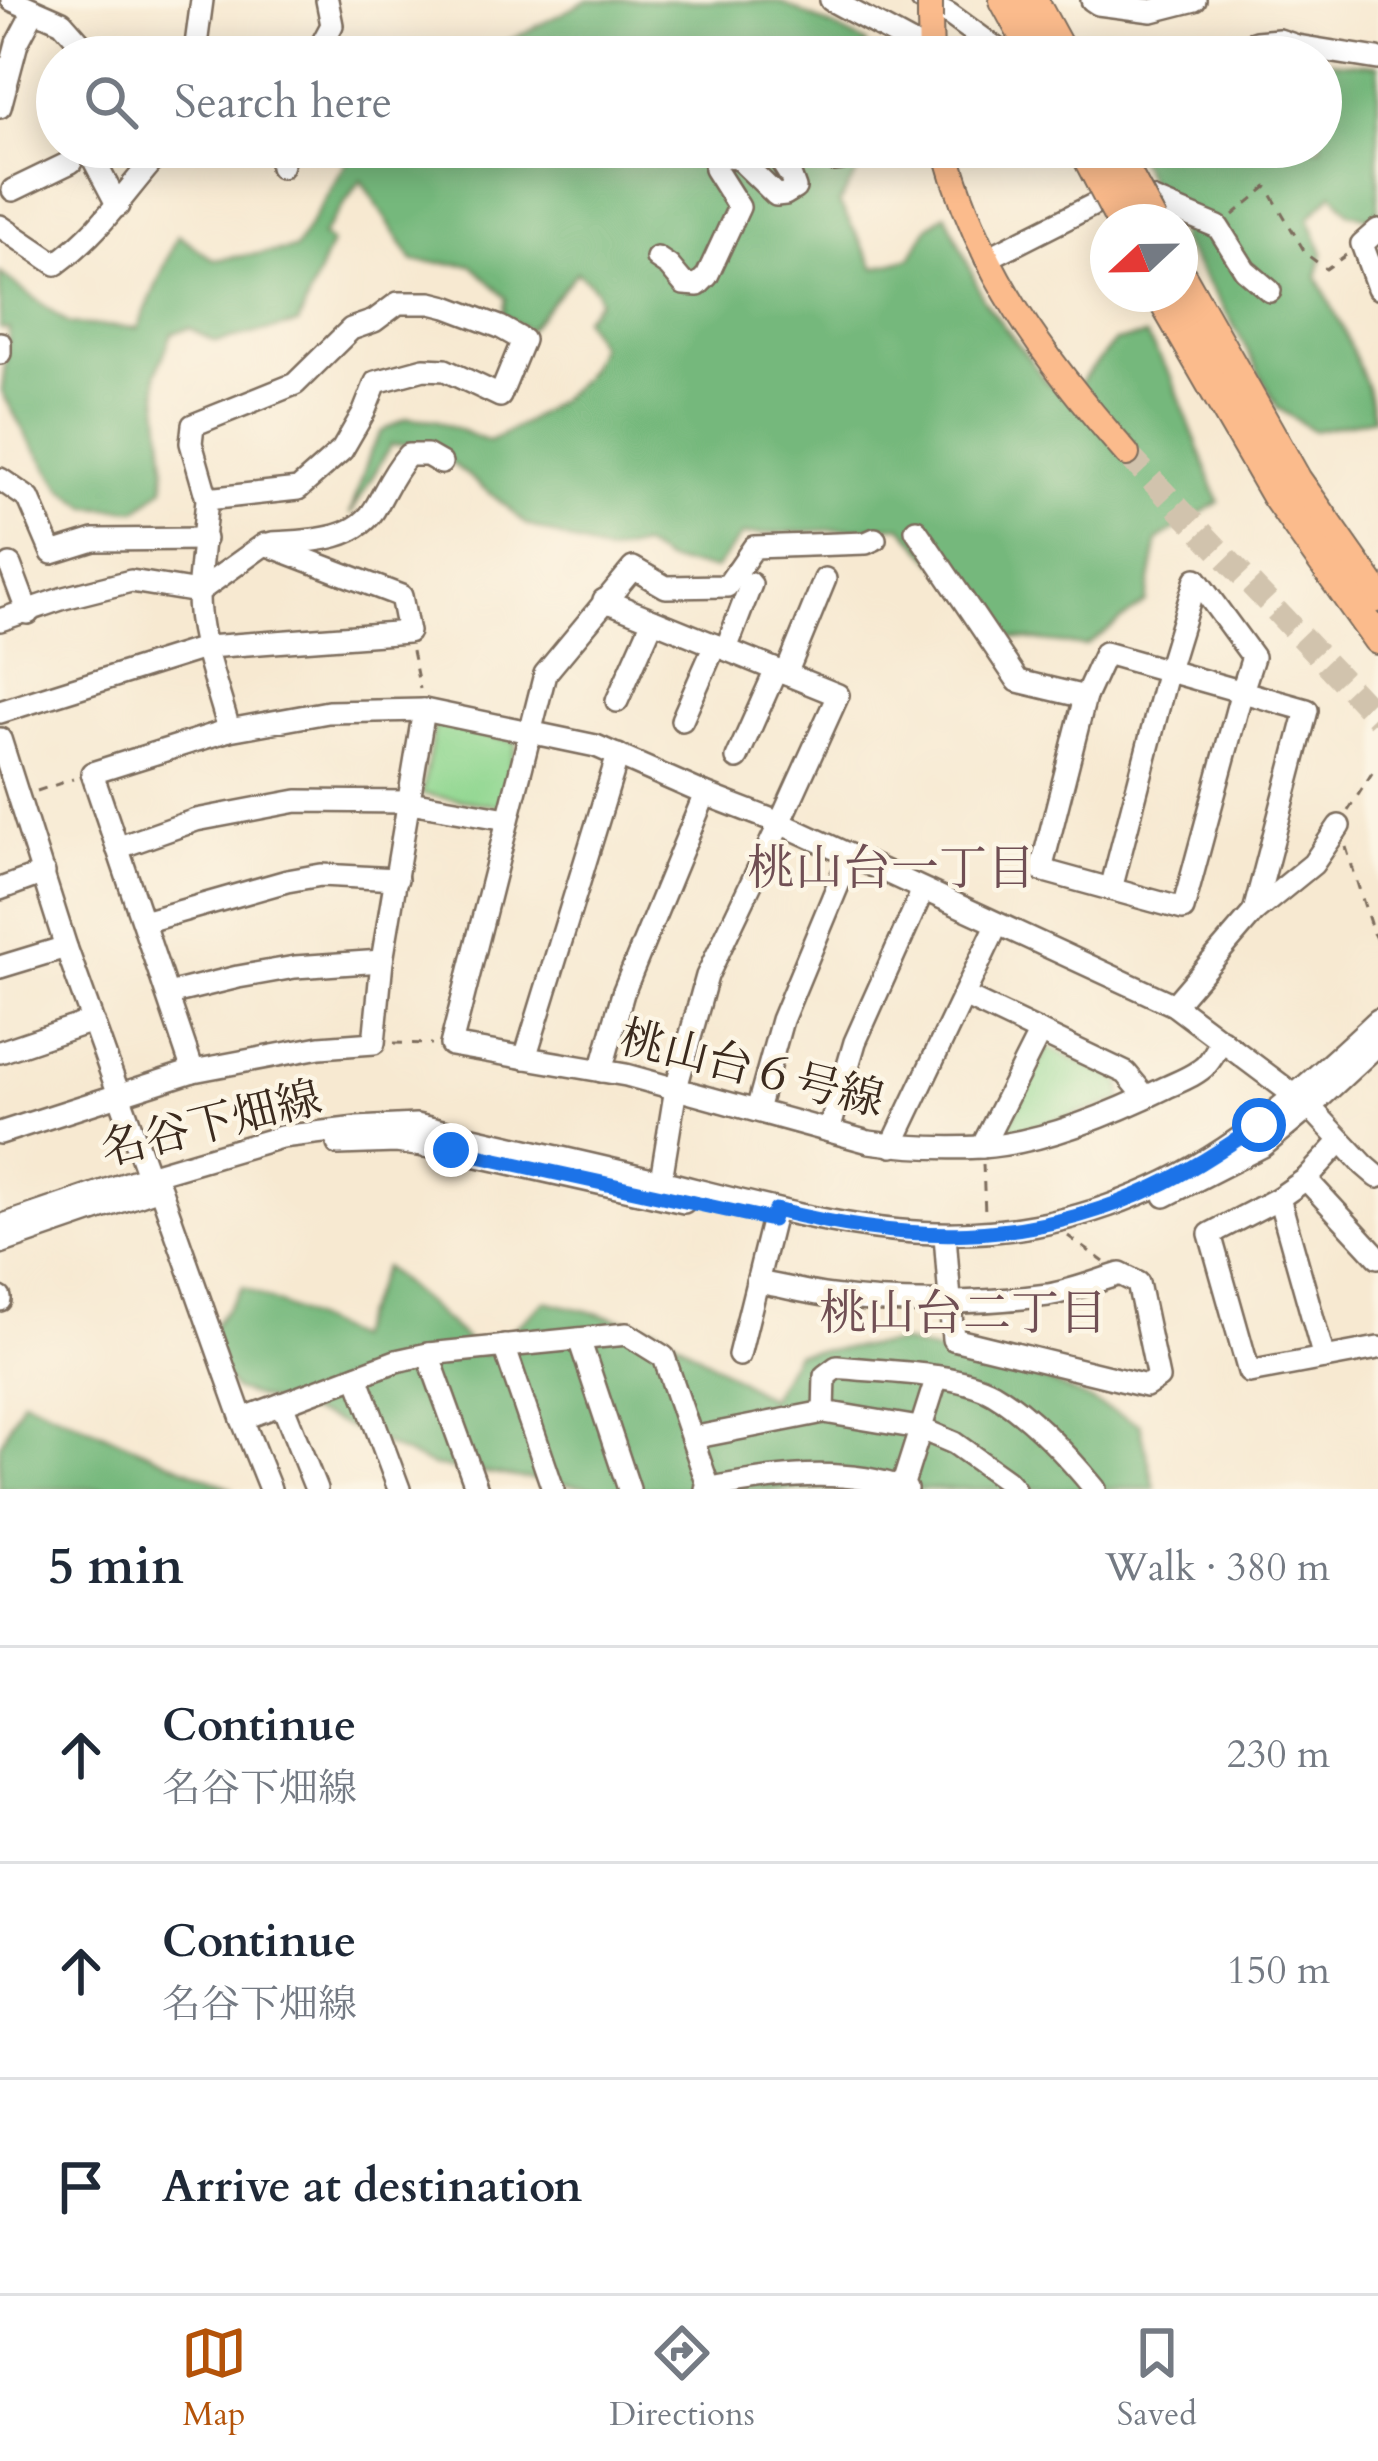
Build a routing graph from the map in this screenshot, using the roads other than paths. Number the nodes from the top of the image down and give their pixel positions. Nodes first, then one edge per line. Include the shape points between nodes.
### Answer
1 (12, 0) edge
2 (202, 0) edge
3 (327, 0) edge
4 (831, 0) edge
5 (1005, 0) edge
6 (1032, 0) edge
7 (1092, 0) edge
8 (1196, 0) edge
9 (927, 6) edge
10 (34, 11) junction
11 (74, 36) edge
12 (196, 36) edge
13 (326, 36) edge
14 (880, 36) edge
15 (932, 36) edge
16 (979, 36) edge
17 (1025, 36) edge
18 (1052, 36) edge
19 (1342, 52) edge
20 (1378, 59) edge
21 (0, 107) edge
22 (55, 168) edge
23 (89, 168) edge
24 (146, 168) edge
25 (715, 168) edge
26 (748, 168) edge
27 (785, 168) edge
28 (951, 168) edge
29 (1094, 168) edge
30 (1123, 168) edge
31 (14, 190) dead end
32 (1113, 204) edge
33 (1142, 204) edge
34 (118, 206) junction
35 (0, 226) edge
36 (1370, 237) edge
37 (657, 259) dead end
38 (986, 259) junction
39 (1378, 288) edge
40 (1270, 291) dead end
41 (1198, 308) edge
42 (1170, 312) edge
43 (0, 343) edge
44 (0, 353) edge
45 (1226, 360) junction
46 (1241, 438) junction
47 (1127, 454) tunnel mouth
48 (441, 463) dead end
49 (0, 479) edge
50 (207, 499) junction
51 (916, 530) dead end
52 (205, 539) junction
53 (875, 539) dead end
54 (266, 544) junction
55 (1378, 562) edge
56 (10, 566) dead end
57 (825, 579) dead end
58 (751, 584) dead end
59 (199, 592) junction
60 (609, 593) junction
61 (1378, 597) edge
62 (28, 613) junction
63 (0, 620) edge
64 (653, 620) junction
65 (1378, 639) edge
66 (207, 647) junction
67 (721, 647) junction
68 (1378, 657) edge
69 (1168, 670) junction
70 (781, 672) junction
71 (1242, 692) junction
72 (1085, 697) junction
73 (617, 701) dead end
74 (424, 710) junction
75 (0, 712) edge
76 (682, 720) dead end
77 (230, 730) junction
78 (530, 730) junction
79 (0, 739) edge
80 (618, 755) junction
81 (737, 758) dead end
82 (705, 794) junction
83 (10, 800) edge
84 (410, 802) junction
85 (506, 818) junction
86 (780, 823) junction
87 (1339, 826) road end
88 (117, 848) junction
89 (850, 856) junction
90 (44, 874) junction
91 (397, 879) junction
92 (0, 889) edge
93 (923, 890) junction
94 (1111, 890) junction
95 (1254, 912) junction
96 (143, 922) junction
97 (997, 925) junction
98 (66, 947) junction
99 (382, 962) junction
100 (0, 967) edge
101 (168, 994) junction
102 (964, 995) junction
103 (1174, 1005) junction
104 (1378, 1020) edge
105 (92, 1021) junction
106 (1040, 1032) junction
107 (1222, 1040) junction
108 (1378, 1044) edge
109 (0, 1052) edge
110 (525, 1058) junction
111 (193, 1071) junction
112 (601, 1071) junction
113 (676, 1088) junction
114 (118, 1096) junction
115 (1146, 1097) junction
116 (1303, 1102) junction
117 (757, 1110) junction
118 (830, 1131) junction
119 (0, 1133) edge
120 (1341, 1141) junction
121 (892, 1146) junction
122 (982, 1147) junction
123 (1378, 1177) edge
124 (1306, 1179) junction
125 (154, 1185) junction
126 (659, 1189) junction
127 (1279, 1198) junction
128 (773, 1215) junction
129 (0, 1226) edge
130 (945, 1241) junction
131 (0, 1243) edge
132 (1378, 1257) edge
133 (757, 1282) junction
134 (952, 1301) junction
135 (579, 1339) junction
136 (503, 1346) junction
137 (1378, 1348) edge
138 (428, 1354) junction
139 (739, 1355) dead end
140 (1324, 1358) junction
141 (357, 1376) junction
142 (937, 1377) junction
143 (282, 1404) junction
144 (824, 1412) junction
145 (242, 1419) junction
146 (919, 1428) junction
147 (692, 1438) junction
148 (904, 1488) edge
149 (270, 1489) edge
150 (316, 1489) edge
151 (399, 1489) edge
152 (477, 1489) edge
153 (553, 1489) edge
154 (629, 1489) edge
155 (708, 1489) edge
156 (1014, 1489) edge
157 (1094, 1489) edge

1 - 10 street
2 - 12 street
3 - 13 street
4 - 14 street
5 - 17 highway
6 - 18 highway
7 - 8 street via 1152,11
9 - 15 main road
9 - 16 street
10 - 11 street
10 - 21 street via 16,43
19 - 20 street
22 - 31 street
23 - 34 street
24 - 34 street
25 - 37 street via 739,207 707,276 684,284
26 - 27 street via 776,195 794,188
28 - 38 main road
29 - 32 highway, bridge
30 - 33 highway, bridge
34 - 35 street via 56,264
36 - 39 street
38 - 40 street via 1095,204 1150,199 1217,227
38 - 47 main road via 1051,363
41 - 45 highway
42 - 46 highway
43 - 44 street
45 - 55 highway
45 - 61 highway
46 - 65 highway
46 - 68 highway via 1305,552
48 - 54 street via 408,455 360,525 334,537
49 - 52 street via 29,499 52,553 94,540
50 - 50 street via 191,443 194,425 295,384 351,329 398,303 446,307 524,340 500,396 445,370 376,382 342,450 298,488
50 - 52 street
51 - 72 street via 1018,681
52 - 59 street
53 - 60 street via 754,547 727,586 666,587 633,568
54 - 59 street
54 - 66 street via 401,596 408,632
56 - 62 street
57 - 70 street
58 - 67 street
59 - 62 street via 131,580
59 - 66 street
60 - 64 street
60 - 78 street via 544,674
62 - 63 street
64 - 67 street
64 - 73 street
66 - 75 street
66 - 77 street
67 - 70 street
67 - 76 street
69 - 71 street
69 - 71 street via 1196,579 1253,657
69 - 72 street via 1105,652
69 - 94 street
70 - 81 street
70 - 86 street via 838,695
71 - 94 street via 1184,909
71 - 95 street via 1307,710
72 - 94 street via 1041,870
74 - 77 street via 328,712
74 - 78 street
74 - 84 street
77 - 88 street via 92,772
78 - 80 street
78 - 85 street
79 - 83 street
80 - 82 street
80 - 110 street
82 - 86 street
82 - 112 street via 622,993
83 - 90 street
84 - 85 street
84 - 88 street via 297,801 196,820
84 - 91 street
85 - 110 street, 桃山台６号線 via 452,1045
86 - 89 street
86 - 113 street via 707,976
87 - 95 street via 1312,864
88 - 96 street
89 - 93 street
89 - 117 street via 782,1020
90 - 92 street
90 - 98 street
91 - 96 street via 287,880
91 - 99 street
93 - 97 street
93 - 118 street via 855,1042
95 - 103 street
96 - 101 street
97 - 102 street
97 - 103 street
98 - 100 street
98 - 105 street
99 - 101 street via 295,967
99 - 111 street via 374,1043
101 - 111 street
102 - 106 street
102 - 121 street
103 - 107 street
104 - 116 street, 名谷下畑線
105 - 109 street
105 - 114 street
106 - 115 street via 1126,1073
106 - 122 street
107 - 115 street, 桃山台６号線 via 1207,1064
107 - 116 street
108 - 116 street, 名谷下畑線
110 - 112 street, 桃山台６号線
111 - 114 street
112 - 113 street, 桃山台６号線
113 - 117 street, 桃山台６号線
113 - 126 street
114 - 119 street
114 - 125 street
115 - 122 street, 桃山台６号線 via 1079,1124
116 - 120 street
116 - 130 street, 名谷下畑線 via 1153,1188 1037,1226
116 - 130 street, 名谷下畑線 via 1263,1146 1125,1213 986,1246
117 - 118 street, 桃山台６号線
118 - 121 street, 桃山台６号線
120 - 123 street
120 - 124 street
121 - 122 street, 桃山台６号線
124 - 127 street
124 - 132 street
125 - 126 street, 名谷下畑線 via 269,1153 396,1142
125 - 129 street, 名谷下畑線
125 - 131 street, 名谷下畑線
125 - 145 street
126 - 128 street, 名谷下畑線
127 - 140 street
127 - 140 street via 1210,1234 1249,1372
128 - 130 street, 名谷下畑線 via 864,1241
128 - 133 street
130 - 134 street
133 - 134 street via 832,1297
133 - 139 street
134 - 134 street via 1051,1294 1120,1274 1138,1283 1158,1378 1146,1385 953,1339
135 - 136 street
135 - 147 street via 627,1334 664,1357
135 - 154 street
136 - 138 street
136 - 153 street
137 - 140 street
138 - 141 street
138 - 152 street
141 - 143 street
141 - 151 street
142 - 144 street via 837,1367 825,1376
142 - 146 street
142 - 157 street via 991,1392 1057,1444
143 - 145 street
143 - 150 street
144 - 146 street
144 - 147 street
145 - 149 street
146 - 148 street
146 - 156 street via 954,1443
147 - 155 street
148 - 155 street via 803,1474

